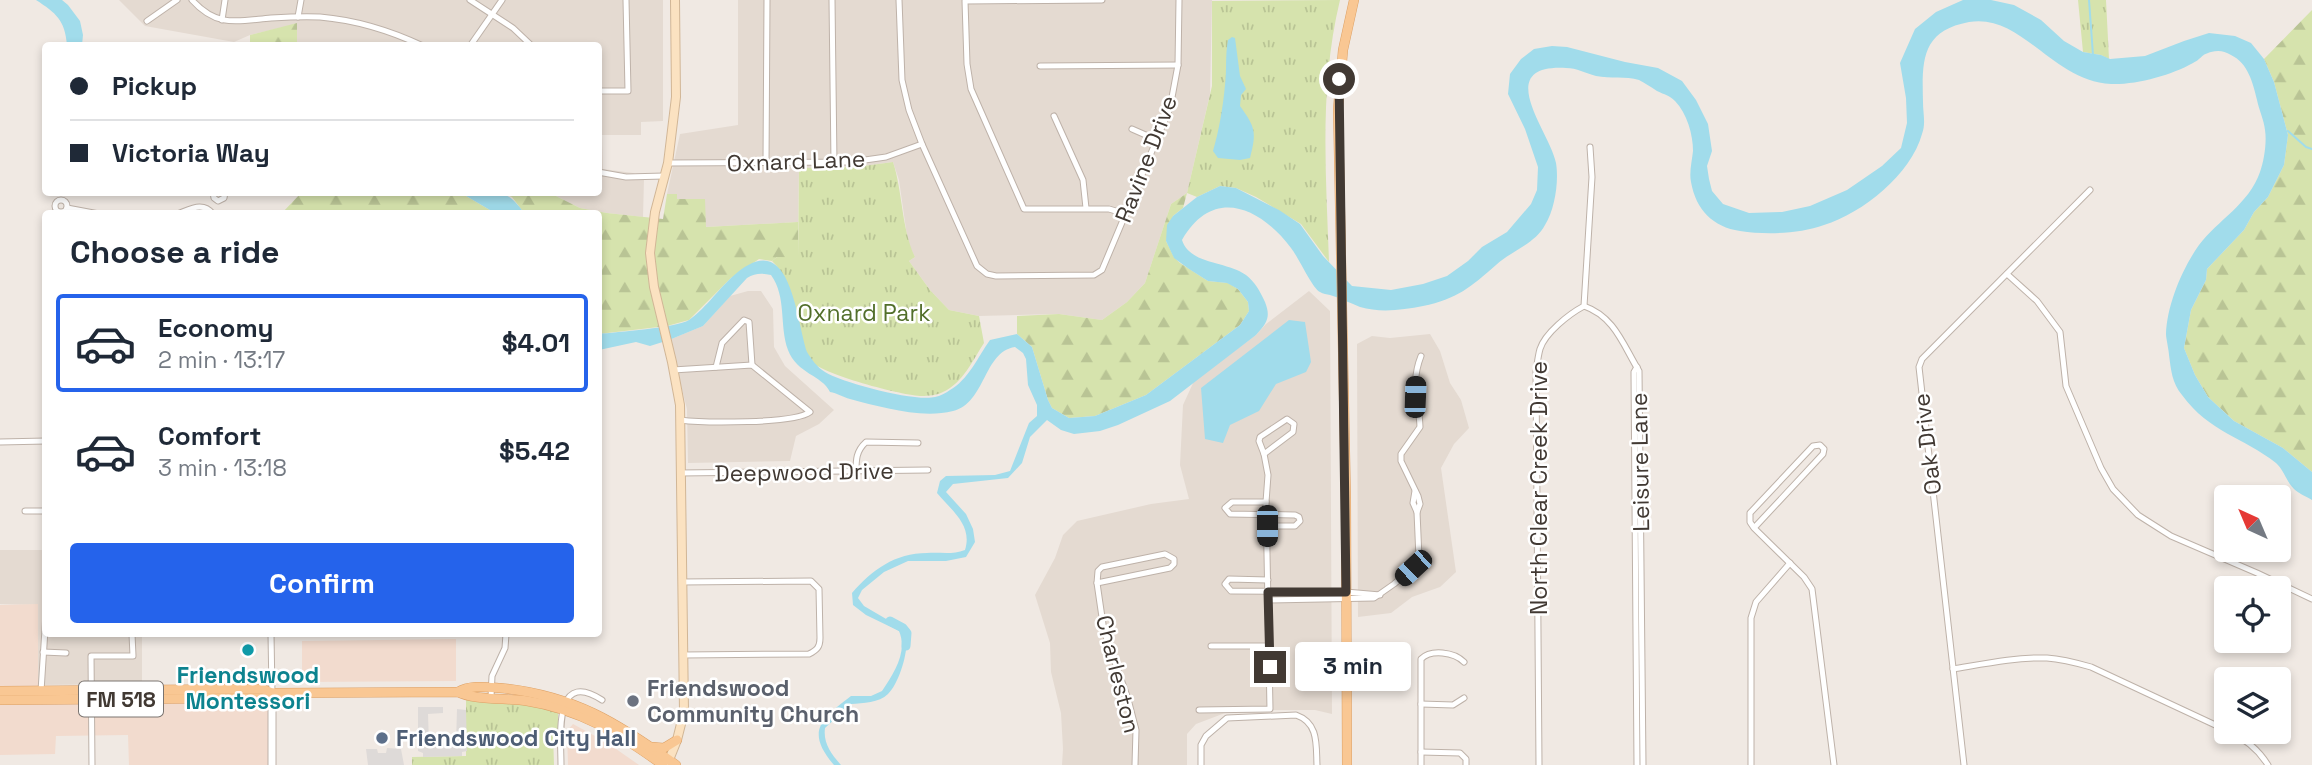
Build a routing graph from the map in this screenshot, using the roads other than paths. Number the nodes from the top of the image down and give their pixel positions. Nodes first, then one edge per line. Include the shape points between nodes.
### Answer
1 (177, 0) edge
2 (192, 0) edge
3 (225, 0) edge
4 (301, 0) edge
5 (470, 0) edge
6 (502, 0) edge
7 (626, 0) edge
8 (675, 0) edge
9 (767, 0) edge
10 (832, 0) edge
11 (899, 0) edge
12 (1047, 0) edge
13 (1102, 0) edge
14 (1178, 0) edge
15 (1354, 0) edge
16 (965, 1) edge
17 (492, 13) junction
18 (298, 16) junction
19 (222, 20) junction
20 (147, 21) dead end
21 (414, 42) edge
22 (473, 42) edge
23 (527, 42) edge
24 (1178, 65) junction
25 (1040, 66) dead end
26 (602, 91) edge
27 (1054, 116) dead end
28 (1132, 129) dead end
29 (1157, 140) junction
30 (922, 144) junction
31 (1590, 147) dead end
32 (668, 163) junction
33 (766, 163) junction
34 (834, 163) junction
35 (602, 173) edge
36 (664, 176) junction
37 (2090, 190) dead end
38 (67, 208) dead end
39 (1086, 208) junction
40 (78, 210) edge
41 (188, 210) edge
42 (209, 210) edge
43 (1126, 214) junction
44 (2007, 274) junction
45 (1584, 306) junction
46 (1421, 356) dead end
47 (752, 365) junction
48 (672, 366) junction
49 (716, 367) junction
50 (680, 420) junction
51 (42, 441) edge
52 (0, 442) edge
53 (918, 443) dead end
54 (1264, 454) junction
55 (928, 470) dead end
56 (856, 472) junction
57 (680, 474) junction
58 (1266, 502) junction
59 (25, 511) dead end
60 (42, 511) edge
61 (1267, 514) junction
62 (1267, 526) junction
63 (1754, 528) junction
64 (1790, 563) junction
65 (1268, 580) junction
66 (682, 582) junction
67 (1097, 583) junction
68 (1268, 592) junction
69 (1346, 596) junction
70 (2312, 599) edge
71 (1268, 600) junction
72 (44, 637) edge
73 (132, 637) edge
74 (271, 637) edge
75 (506, 637) edge
76 (1210, 646) dead end
77 (1270, 646) junction
78 (43, 652) junction
79 (66, 653) dead end
80 (683, 654) junction
81 (1464, 662) dead end
82 (1953, 669) junction
83 (0, 691) edge
84 (41, 691) junction
85 (491, 692) junction
86 (272, 693) junction
87 (91, 695) junction
88 (1464, 698) dead end
89 (0, 700) edge
90 (602, 700) dead end
91 (1421, 704) junction
92 (564, 705) junction
93 (1199, 710) dead end
94 (2214, 725) edge
95 (1640, 734) junction
96 (677, 740) junction
97 (2250, 744) edge
98 (653, 747) junction
99 (1421, 752) junction
100 (669, 764) edge
101 (92, 765) edge
102 (272, 765) edge
103 (561, 765) edge
104 (1135, 765) edge
105 (1201, 765) edge
106 (1317, 765) edge
107 (1347, 765) edge
108 (1421, 765) edge
109 (1466, 765) edge
110 (1539, 765) edge
111 (1637, 765) edge
112 (1643, 765) edge
113 (1751, 765) edge
114 (1834, 765) edge
115 (1964, 765) edge
116 (2268, 765) edge

1 - 20 street
2 - 19 street
3 - 19 street
4 - 18 street
5 - 17 street
6 - 17 street
7 - 26 street via 628,91
8 - 32 main road via 676,97
9 - 33 street
10 - 34 street
11 - 30 street via 902,80
12 - 13 street
12 - 16 street
14 - 24 street, Ravine Drive
15 - 69 main road via 1339,79
16 - 39 street via 971,89 1024,209
17 - 22 street
17 - 23 street
18 - 19 street
18 - 21 street via 337,19
24 - 25 street
24 - 29 street, Ravine Drive via 1170,108
27 - 39 street via 1084,184
28 - 29 street
29 - 43 street, Ravine Drive
30 - 34 street, Oxnard Lane via 886,157
30 - 43 street, Ravine Drive via 977,266 987,274 1099,273
31 - 45 street
32 - 33 street, Oxnard Lane
32 - 36 main road
33 - 34 street, Oxnard Lane
35 - 36 street
36 - 48 main road via 651,239 652,275
37 - 44 street, Oak Drive
38 - 40 street
39 - 43 street
41 - 42 street via 201,205
44 - 70 street via 2037,301 2060,332 2066,386 2113,489 2138,515 2171,536
44 - 82 street, Oak Drive via 1919,367
45 - 95 street, Leisure Lane via 1615,328 1637,367
45 - 110 street, North Clear Creek Drive via 1544,341 1536,372
46 - 69 street via 1415,397 1420,427 1401,454 1418,496 1419,558 1380,595
47 - 49 street
47 - 49 street via 749,322 744,320 722,342
47 - 50 street via 810,412 804,417 764,421
48 - 49 street
48 - 50 main road
50 - 57 main road
51 - 52 street
53 - 56 street via 866,442 856,457
54 - 54 street via 1260,437 1282,420 1291,420 1293,432
54 - 58 street
55 - 56 street, Deepwood Drive
56 - 57 street, Deepwood Drive
57 - 66 main road
58 - 61 street
58 - 61 street via 1232,502 1226,508 1230,514
59 - 60 street
61 - 62 street
61 - 62 street via 1295,514 1300,520 1295,526
62 - 65 street
63 - 63 street via 1823,454 1820,445 1814,445 1750,513
63 - 64 street
64 - 113 street via 1756,602 1751,618
64 - 114 street via 1809,583 1815,604
65 - 68 street
65 - 68 street via 1229,579 1226,584 1231,591
66 - 80 main road
66 - 80 street via 811,581 818,589 820,612 820,645 809,654
67 - 67 street, Charleston via 1102,567 1165,554 1174,559 1170,568
67 - 104 street, Charleston via 1104,631 1136,730
68 - 69 street
68 - 71 street
69 - 71 street
69 - 107 main road
71 - 77 street
72 - 78 street
73 - 87 street via 133,656 91,656
74 - 86 street
75 - 85 street
76 - 77 street
77 - 93 street via 1270,709
78 - 79 street
78 - 84 street
80 - 96 main road via 684,712
81 - 91 street via 1452,654 1423,657
82 - 94 street via 2047,658 2067,661 2091,667
82 - 115 street, Oak Drive
83 - 84 main road, FM 518
84 - 87 main road, FM 518
85 - 86 main road, FM 518 via 466,697 458,692
85 - 92 main road, FM 518
86 - 87 main road, FM 518 via 265,698
86 - 102 street
87 - 89 main road, FM 518
87 - 101 street
88 - 91 street via 1453,705
90 - 92 street via 584,691 573,693
91 - 99 street
92 - 98 main road, FM 518 via 620,725
92 - 100 main road, FM 518
92 - 103 street
95 - 111 street, Leisure Lane
95 - 112 street, Leisure Lane
96 - 98 main road via 664,748
96 - 100 main road
97 - 116 street
98 - 100 main road, FM 518
99 - 108 street
99 - 109 street via 1460,753
105 - 106 street via 1201,745 1227,718 1296,715 1316,731

